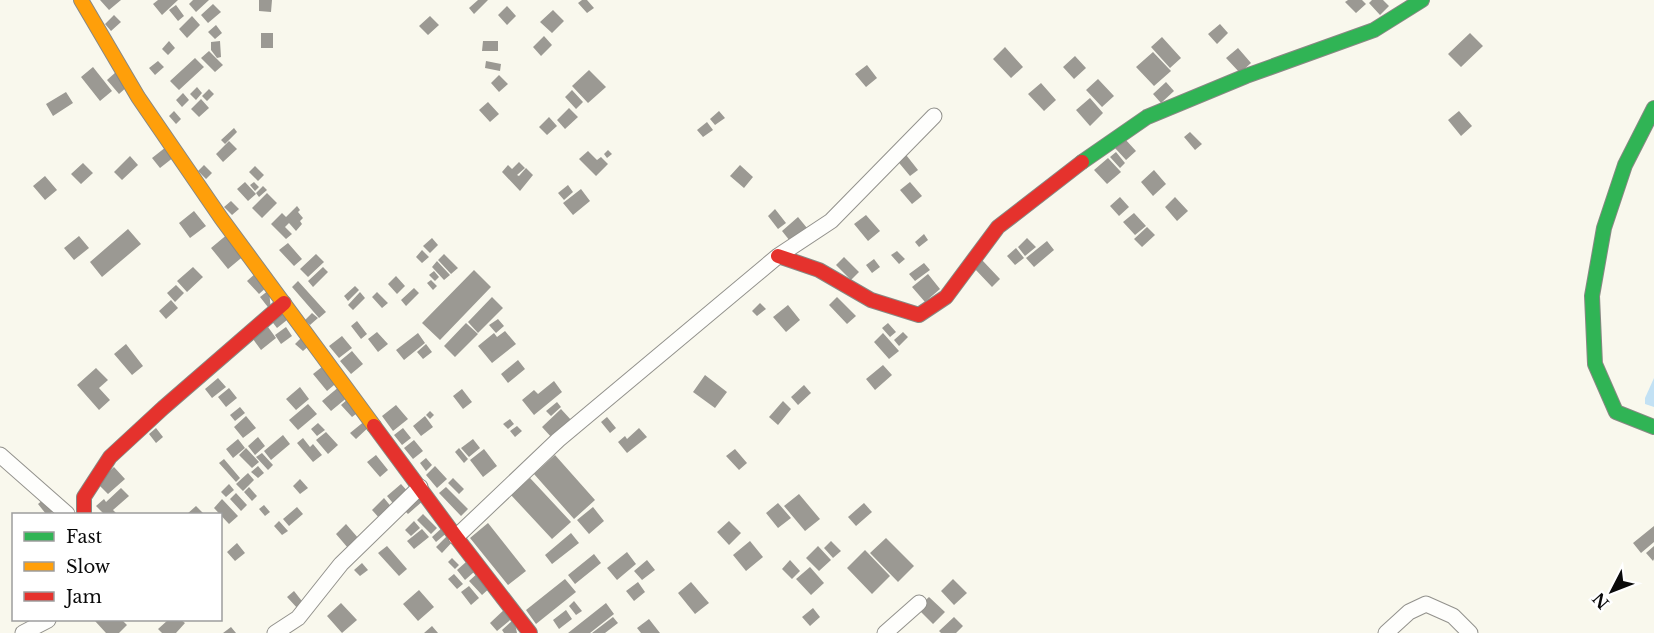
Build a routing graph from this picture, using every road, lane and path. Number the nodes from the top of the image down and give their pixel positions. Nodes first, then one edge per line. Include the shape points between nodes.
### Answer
1 (81, 0) edge
2 (1422, 0) edge
3 (1654, 108) edge
4 (934, 116) dead end
5 (777, 256) junction
6 (284, 303) junction
7 (1654, 427) edge
8 (0, 455) edge
9 (420, 488) junction
10 (66, 513) edge
11 (84, 513) edge
12 (456, 537) junction
13 (919, 603) dead end
14 (46, 621) edge
15 (23, 633) edge
16 (275, 633) edge
17 (530, 633) edge
18 (885, 633) edge
19 (1386, 633) edge
20 (1470, 633) edge

1 - 6 street via 138,97
2 - 5 street via 1374,30 1147,117 998,228 946,297 920,315 871,300 819,270
3 - 7 street via 1625,165 1604,228 1592,296 1595,364 1616,412
4 - 5 street via 831,221
5 - 12 street via 558,440
6 - 9 street
6 - 11 street via 110,457 84,497
8 - 10 street
9 - 12 street
9 - 16 street via 341,564 298,618
12 - 17 street
13 - 18 street
14 - 15 street
19 - 20 street via 1409,612 1426,604 1453,616

